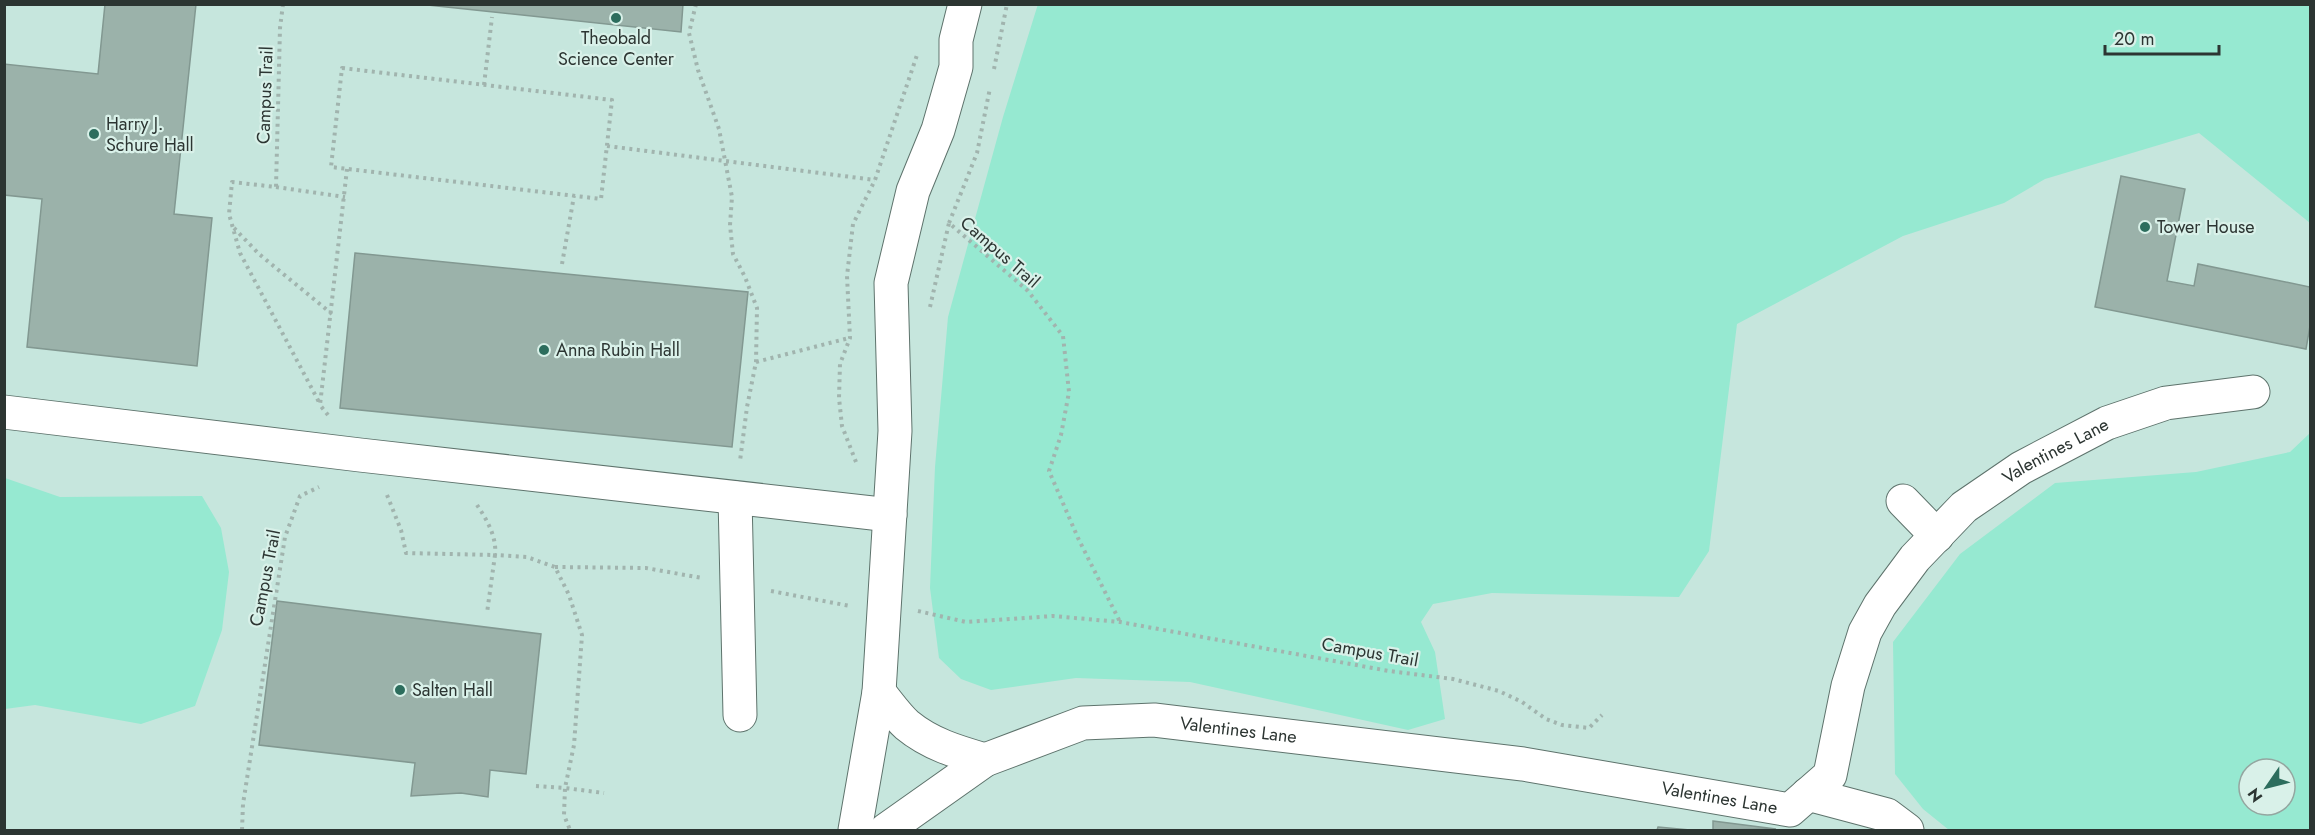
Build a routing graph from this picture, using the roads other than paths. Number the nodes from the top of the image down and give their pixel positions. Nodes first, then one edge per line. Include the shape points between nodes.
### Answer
1 (965, 4) edge
2 (2253, 392) dead end
3 (4, 412) edge
4 (735, 498) junction
5 (1903, 501) dead end
6 (890, 515) junction
7 (1937, 536) junction
8 (879, 692) junction
9 (740, 715) dead end
10 (985, 760) junction
11 (1808, 794) junction
12 (855, 831) edge
13 (886, 831) edge
14 (1906, 831) edge

1 - 6 street via 956,40 956,68 911,201 891,283 895,431
2 - 7 street, Valentines Lane via 2166,403 2107,423 2021,468 1964,507
3 - 4 street
4 - 6 street
4 - 9 street
5 - 7 street
6 - 8 street
7 - 11 street, Valentines Lane via 1915,558 1865,632 1848,686 1830,775
8 - 10 street via 906,724 924,736
8 - 12 street
10 - 11 street, Valentines Lane via 1083,723 1154,720 1523,764 1790,810
10 - 13 street, Valentines Lane
11 - 14 street via 1887,815

